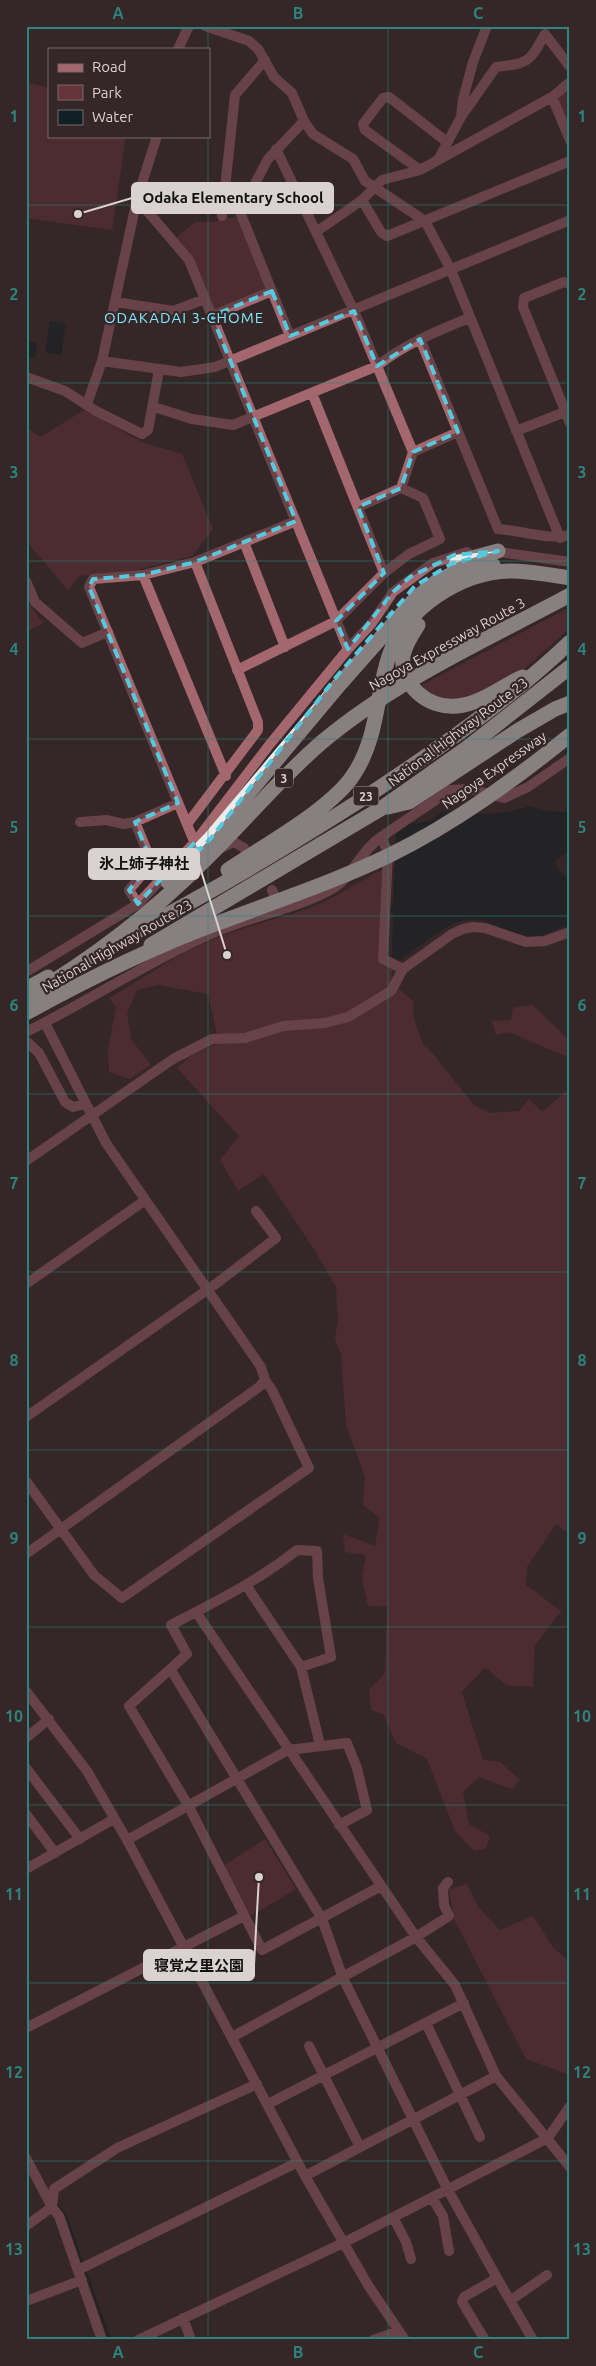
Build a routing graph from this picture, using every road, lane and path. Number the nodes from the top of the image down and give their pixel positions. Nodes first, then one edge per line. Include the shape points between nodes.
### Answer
1 (189, 26) edge
2 (205, 26) edge
3 (487, 26) edge
4 (178, 48) edge
5 (265, 60) junction
6 (570, 67) edge
7 (570, 82) edge
8 (552, 98) junction
9 (461, 117) junction
10 (304, 121) junction
11 (156, 138) edge
12 (570, 140) edge
13 (446, 142) junction
14 (276, 149) junction
15 (438, 160) junction
16 (570, 161) edge
17 (420, 170) junction
18 (374, 187) junction
19 (137, 199) junction
20 (362, 200) junction
21 (222, 216) dead end
22 (570, 220) edge
23 (425, 221) junction
24 (316, 232) junction
25 (451, 270) junction
26 (570, 284) edge
27 (272, 291) junction
28 (205, 299) junction
29 (116, 302) junction
30 (354, 310) junction
31 (212, 316) junction
32 (469, 318) junction
33 (290, 336) junction
34 (420, 339) junction
35 (231, 360) junction
36 (102, 361) junction
37 (377, 366) junction
38 (159, 370) junction
39 (26, 377) edge
40 (312, 393) junction
41 (87, 404) junction
42 (154, 407) junction
43 (565, 412) junction
44 (254, 417) junction
45 (570, 423) edge
46 (516, 431) junction
47 (458, 432) junction
48 (413, 452) junction
49 (401, 488) junction
50 (358, 507) junction
51 (296, 521) junction
52 (565, 537) edge
53 (244, 542) junction
54 (498, 551) junction
55 (195, 562) junction
56 (570, 562) edge
57 (384, 573) junction
58 (143, 575) junction
59 (570, 578) edge
60 (26, 581) edge
61 (570, 589) edge
62 (570, 596) edge
63 (534, 614) junction
64 (336, 621) junction
65 (108, 632) junction
66 (570, 642) edge
67 (285, 647) junction
68 (348, 649) junction
69 (570, 667) edge
70 (238, 670) junction
71 (541, 670) junction
72 (339, 680) junction
73 (570, 703) edge
74 (570, 736) edge
75 (570, 749) edge
76 (570, 758) edge
77 (226, 776) junction
78 (178, 803) junction
79 (382, 808) junction
80 (80, 822) dead end
81 (135, 822) junction
82 (188, 823) junction
83 (436, 830) junction
84 (381, 837) junction
85 (194, 842) junction
86 (244, 848) dead end
87 (272, 890) dead end
88 (138, 904) junction
89 (280, 910) junction
90 (147, 926) junction
91 (131, 928) junction
92 (570, 932) edge
93 (403, 969) junction
94 (26, 972) edge
95 (26, 989) edge
96 (26, 998) edge
97 (26, 1015) edge
98 (45, 1023) junction
99 (26, 1032) edge
100 (26, 1041) edge
101 (85, 1104) junction
102 (92, 1115) junction
103 (26, 1161) edge
104 (144, 1201) junction
105 (256, 1211) dead end
106 (26, 1284) edge
107 (207, 1290) junction
108 (264, 1380) junction
109 (26, 1417) edge
110 (26, 1482) edge
111 (61, 1529) junction
112 (26, 1554) edge
113 (246, 1585) junction
114 (196, 1612) junction
115 (301, 1667) junction
116 (170, 1670) junction
117 (26, 1691) edge
118 (49, 1719) junction
119 (26, 1738) edge
120 (320, 1746) junction
121 (288, 1750) junction
122 (26, 1768) edge
123 (236, 1780) junction
124 (188, 1805) junction
125 (26, 1814) edge
126 (114, 1819) junction
127 (339, 1825) junction
128 (80, 1839) junction
129 (127, 1840) junction
130 (55, 1853) junction
131 (26, 1870) edge
132 (448, 1882) dead end
133 (381, 1886) junction
134 (244, 1916) junction
135 (322, 1919) junction
136 (416, 1937) junction
137 (183, 1948) junction
138 (343, 1978) junction
139 (464, 2004) junction
140 (426, 2023) junction
141 (26, 2028) edge
142 (232, 2037) junction
143 (309, 2046) dead end
144 (378, 2048) junction
145 (324, 2076) junction
146 (496, 2076) junction
147 (257, 2084) junction
148 (460, 2095) junction
149 (268, 2104) junction
150 (570, 2106) edge
151 (413, 2119) junction
152 (480, 2137) dead end
153 (548, 2138) junction
154 (360, 2147) junction
155 (26, 2158) edge
156 (298, 2162) junction
157 (570, 2167) edge
158 (305, 2176) junction
159 (448, 2190) junction
160 (432, 2198) junction
161 (52, 2207) junction
162 (394, 2217) junction
163 (26, 2226) edge
164 (343, 2243) junction
165 (449, 2250) dead end
166 (411, 2259) dead end
167 (80, 2275) junction
168 (547, 2275) dead end
169 (498, 2278) junction
170 (511, 2300) junction
171 (26, 2301) edge
172 (184, 2318) junction
173 (399, 2331) junction
174 (530, 2339) edge
175 (102, 2340) edge
176 (138, 2340) edge
177 (191, 2340) edge
178 (373, 2340) edge
179 (406, 2340) edge
180 (485, 2340) edge

1 - 4 street
2 - 5 street via 249,41
3 - 9 street via 472,62
5 - 10 street via 274,77 292,93
5 - 21 street via 235,95
6 - 9 street via 545,34 526,62 496,67
7 - 8 street
8 - 12 street
8 - 15 street
9 - 13 street
10 - 14 street
10 - 18 street via 313,134 353,159 365,181
11 - 19 street
13 - 15 street
13 - 17 street via 388,97 383,98 363,124 365,130
14 - 24 street
14 - 27 street via 240,212
15 - 17 street
16 - 23 street
17 - 18 street via 382,180
18 - 20 street
18 - 23 street
19 - 28 street via 189,260
19 - 29 street
20 - 23 street via 381,232 388,236
20 - 24 street
22 - 25 street
23 - 25 street
24 - 30 street
25 - 30 street
25 - 32 street
26 - 43 street via 564,282 524,298 523,307
27 - 31 street
27 - 33 street
28 - 29 street via 173,311
28 - 31 street
29 - 36 street
30 - 33 street
30 - 37 street
31 - 35 street
32 - 34 street
32 - 46 street
33 - 35 street
34 - 37 street via 393,353
34 - 47 street
35 - 38 street via 198,370
35 - 44 street
36 - 38 street
36 - 41 street
37 - 40 street
37 - 48 street
38 - 42 street
39 - 41 street via 65,391
40 - 44 street
40 - 50 street
41 - 42 street via 142,434 148,430
42 - 44 street via 192,419 233,425
43 - 45 street
43 - 46 street
44 - 51 street
46 - 52 street
47 - 48 street
47 - 52 street via 498,529
48 - 49 street
49 - 50 street
49 - 57 street via 423,498 440,539 409,554
50 - 57 street
51 - 53 street
51 - 64 street
53 - 55 street
53 - 67 street
54 - 56 street
54 - 68 street via 475,550 454,555 410,577 393,592 372,623
54 - 72 highway via 451,564 430,574 404,598
55 - 58 street
55 - 70 street
57 - 64 street
58 - 65 street via 93,579 89,588
58 - 77 street
59 - 72 highway via 548,569 507,564 452,574 416,598
59 - 90 highway via 509,571 487,575 454,586 422,608 392,649 368,749 349,782 318,809
60 - 65 street via 35,602 82,643
61 - 63 highway, bridge
61 - 71 highway via 525,579 479,583 432,611 412,633 403,655 404,668 413,688 421,696 443,706 471,703
62 - 63 highway, Nagoya Expressway Route 3 / 3, bridge
63 - 91 highway, Nagoya Expressway Route 3 / 3, bridge via 422,674 347,722 284,777 206,859
64 - 67 street
64 - 68 street
65 - 78 street
66 - 71 highway, National Highway Route 23 / 23
67 - 70 street
68 - 85 street
69 - 79 highway, National Highway Route 23 / 23 via 467,748
70 - 77 street via 258,722 258,730
71 - 90 highway, National Highway Route 23 / 23 via 418,762 271,856
72 - 91 highway, bridge via 211,838 148,904
73 - 79 highway via 517,731 409,802
74 - 83 highway, Nagoya Expressway, bridge via 511,781
75 - 83 highway, bridge via 474,811
76 - 84 street via 528,787 504,798 470,789 450,790
77 - 82 street
78 - 81 street
78 - 82 street
79 - 97 highway, National Highway Route 23 / 23
80 - 81 street
81 - 88 street via 152,864 129,890
82 - 85 street
83 - 97 highway, bridge via 338,879 216,923 111,968
84 - 89 street via 364,851 343,882 332,890
84 - 93 street via 388,852 383,959
85 - 86 street via 200,857 234,842
85 - 88 street
87 - 89 street
88 - 94 street
89 - 98 street via 212,933 178,949
90 - 95 highway, National Highway Route 23 / 23
91 - 96 highway, Nagoya Expressway Route 3 / 3, bridge via 83,964
92 - 93 street via 545,941 526,942 485,928 463,929
93 - 102 street via 391,991 348,1017 325,1023 283,1026 245,1038 212,1038 174,1059
98 - 99 street
98 - 101 street
100 - 101 street via 39,1052 65,1102 73,1107
101 - 102 street
102 - 103 street
102 - 104 street via 106,1143
104 - 106 street
104 - 107 street
105 - 107 street via 276,1238
107 - 108 street via 261,1367
107 - 109 street
108 - 111 street
108 - 111 street via 272,1390 309,1468 122,1598 94,1575
110 - 111 street
111 - 112 street
113 - 114 street
113 - 115 street
113 - 115 street via 296,1550 317,1551 318,1578 331,1658
114 - 116 street via 172,1625 187,1654
114 - 121 street
115 - 120 street
116 - 123 street
116 - 124 street via 129,1706
117 - 118 street
118 - 119 street
118 - 126 street via 87,1772
120 - 121 street
120 - 127 street via 347,1743 357,1768 367,1810
121 - 123 street
121 - 127 street
122 - 128 street
123 - 124 street
123 - 135 street
124 - 129 street
124 - 134 street
125 - 130 street
126 - 128 street
126 - 129 street
127 - 133 street
128 - 130 street
129 - 137 street
130 - 131 street
132 - 136 street via 443,1888 444,1905 449,1916
133 - 135 street
133 - 136 street
134 - 135 street via 262,1950
134 - 137 street
135 - 138 street
136 - 138 street
136 - 139 street via 455,1985
137 - 141 street
137 - 142 street
138 - 142 street
138 - 144 street
139 - 140 street
139 - 146 street
140 - 144 street
140 - 148 street
142 - 147 street
143 - 145 street
144 - 145 street
144 - 151 street
145 - 149 street
145 - 154 street
146 - 148 street
146 - 153 street
147 - 149 street
147 - 161 street via 117,2148 54,2189
148 - 151 street
148 - 152 street
149 - 156 street
150 - 153 street
151 - 154 street
151 - 159 street
153 - 157 street
153 - 159 street
154 - 158 street
155 - 161 street
156 - 158 street
156 - 167 street
158 - 164 street
159 - 160 street
159 - 169 street
160 - 162 street
160 - 165 street via 443,2216
161 - 163 street
161 - 167 street via 59,2216
162 - 164 street
162 - 166 street
164 - 172 street
164 - 173 street
167 - 171 street
167 - 175 street
168 - 170 street
169 - 170 street
169 - 180 street via 464,2297 462,2302
170 - 174 street
172 - 176 street
172 - 177 street
173 - 178 street
173 - 179 street

